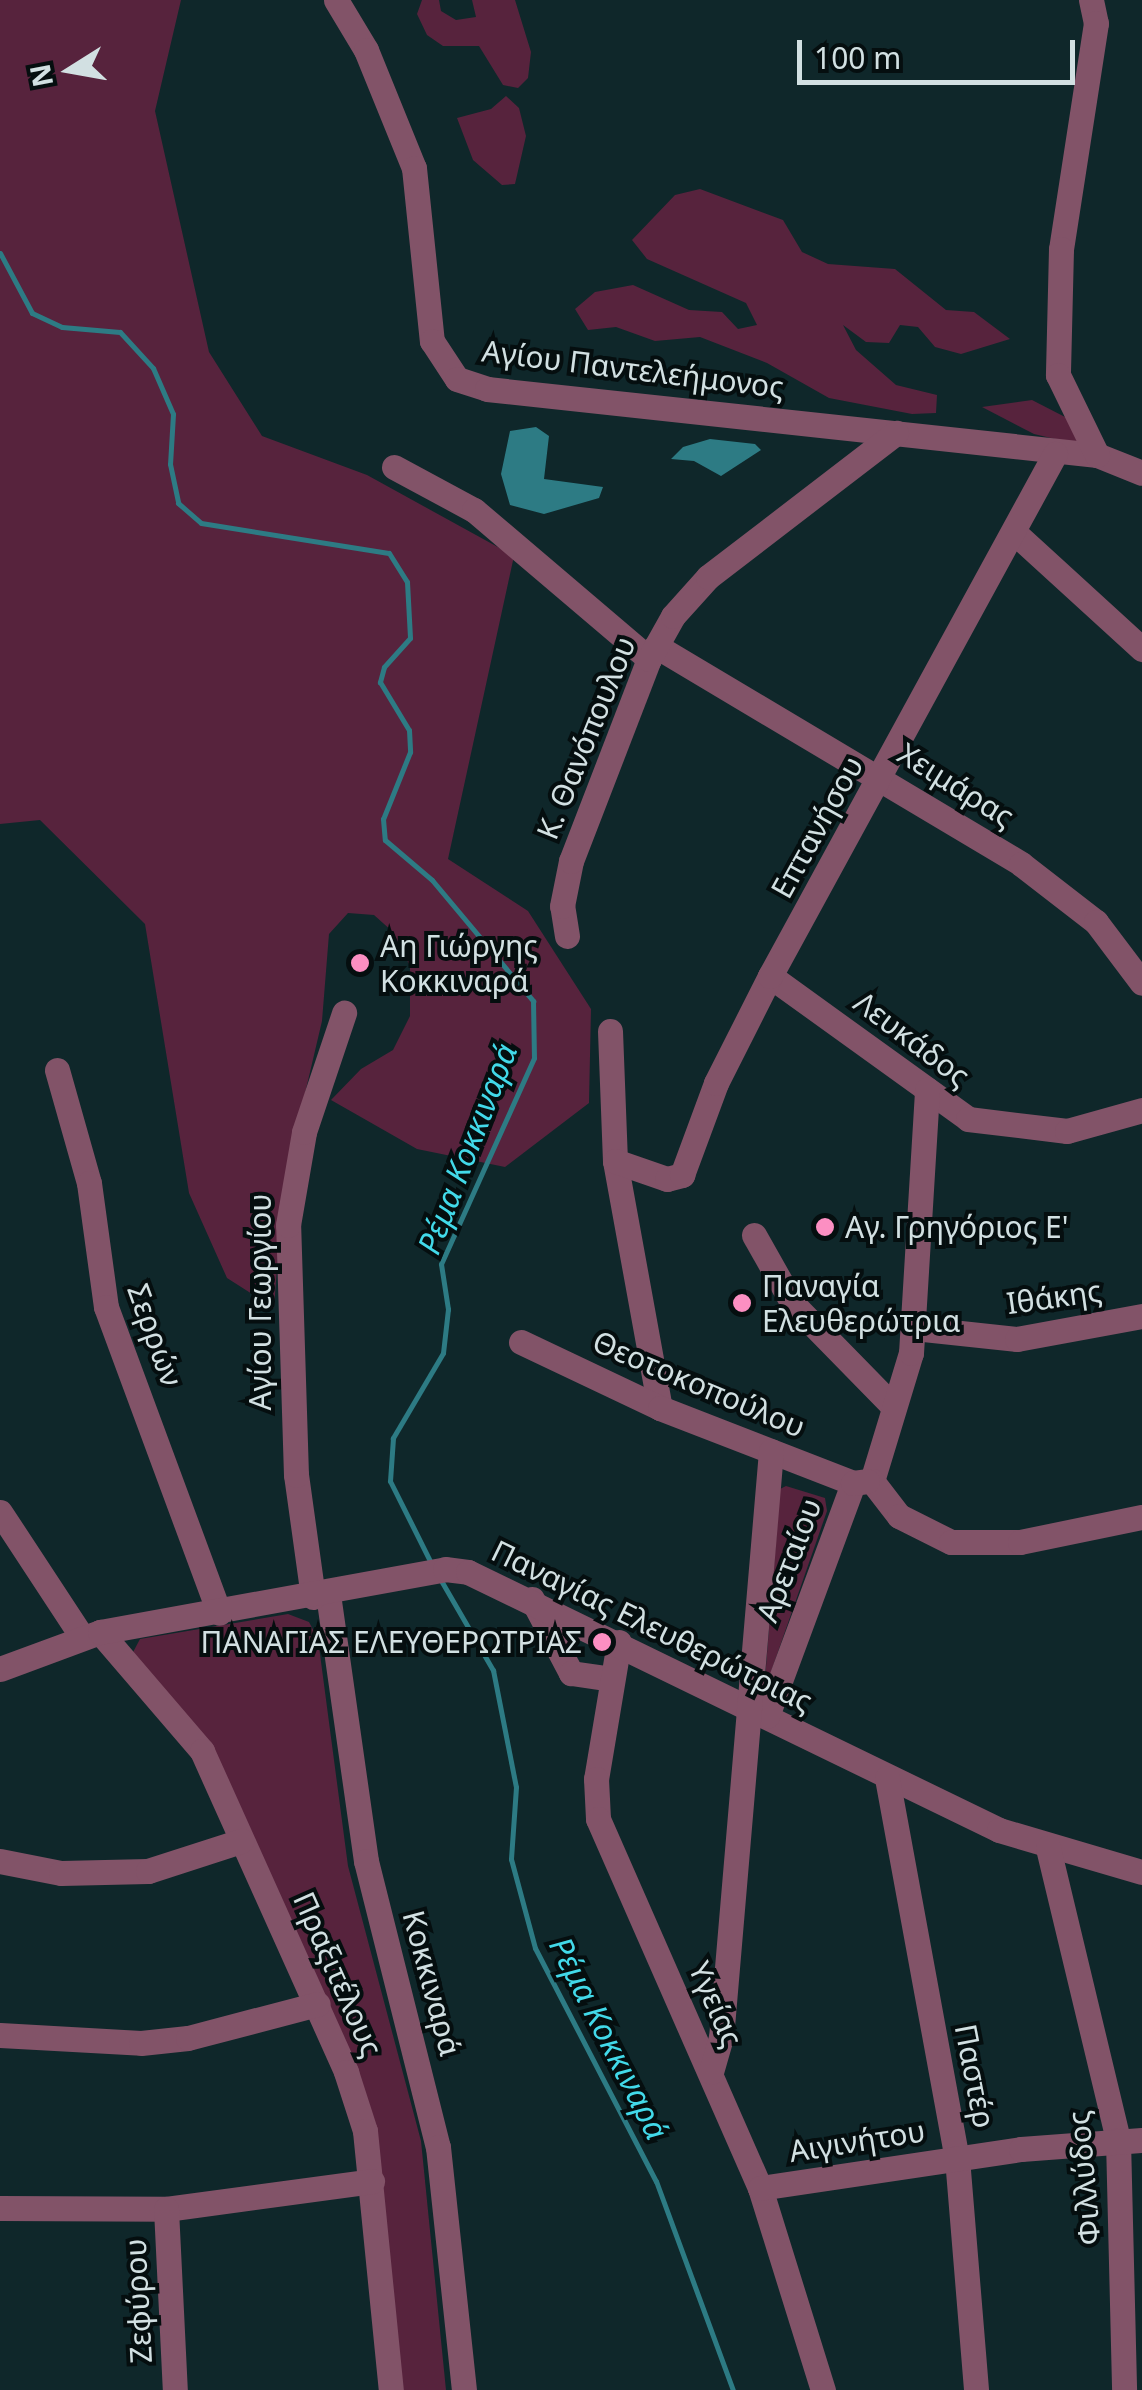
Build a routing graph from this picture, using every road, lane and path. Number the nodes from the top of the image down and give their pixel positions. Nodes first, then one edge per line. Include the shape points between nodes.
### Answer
1 (336, 0) edge
2 (1091, 0) edge
3 (896, 432) junction
4 (1055, 454) junction
5 (1096, 455) junction
6 (394, 467) dead end
7 (1142, 473) edge
8 (1016, 534) junction
9 (1142, 649) edge
10 (653, 652) junction
11 (882, 777) junction
12 (567, 936) dead end
13 (770, 976) junction
14 (1142, 982) edge
15 (344, 1013) dead end
16 (610, 1032) dead end
17 (57, 1070) dead end
18 (926, 1089) junction
19 (1142, 1110) edge
20 (615, 1161) junction
21 (754, 1235) dead end
22 (1142, 1316) edge
23 (914, 1328) junction
24 (520, 1342) dead end
25 (894, 1406) junction
26 (660, 1408) junction
27 (771, 1451) junction
28 (863, 1482) junction
29 (0, 1512) edge
30 (1142, 1517) edge
31 (321, 1595) junction
32 (532, 1599) junction
33 (219, 1613) junction
34 (91, 1635) junction
35 (619, 1642) junction
36 (0, 1669) edge
37 (612, 1679) junction
38 (759, 1711) junction
39 (887, 1778) junction
40 (242, 1840) junction
41 (1048, 1848) junction
42 (0, 1861) edge
43 (1142, 1872) edge
44 (318, 2004) junction
45 (0, 2035) edge
46 (710, 2072) junction
47 (1130, 2140) edge
48 (957, 2158) junction
49 (372, 2181) junction
50 (760, 2188) junction
51 (0, 2208) edge
52 (166, 2209) junction
53 (1132, 2294) edge
54 (175, 2390) edge
55 (390, 2390) edge
56 (464, 2390) edge
57 (824, 2390) edge
58 (976, 2390) edge
59 (1124, 2390) edge

1 - 3 street, Αγίου Παντελεήμονος via 366,50 414,168 432,341 448,372 487,389
2 - 5 street via 1096,22 1061,249 1058,375
3 - 4 street, Αγίου Παντελεήμονος
3 - 10 street, Κ. Θανόπουλου via 708,577
4 - 5 street, Αγίου Παντελεήμονος
4 - 8 street, Επτανήσου
5 - 7 street, Αγίου Παντελεήμονος
6 - 10 street, Χειμάρας via 474,510
8 - 9 street
8 - 11 street, Επτανήσου
10 - 11 street, Χειμάρας
10 - 12 street, Κ. Θανόπουλου via 570,861 562,906
11 - 13 street, Επτανήσου
11 - 14 street, Χειμάρας via 1060,892 1096,922
13 - 18 street, Λευκάδος
13 - 20 street, Επτανήσου via 716,1083 682,1175 667,1179
15 - 31 street, Αγίου Γεωργίου via 304,1132 288,1225 295,1458
16 - 20 street
17 - 33 street, Σερρών via 88,1183 106,1307
18 - 19 street, Λευκάδος via 968,1119 1044,1132 1094,1126
18 - 23 street, Αρεταίου
20 - 26 street
21 - 25 street via 793,1304
22 - 23 street, Ιθάκης via 1018,1339
23 - 25 street, Αρεταίου
24 - 26 street, Θεοτοκοπούλου
25 - 28 street, Αρεταίου
26 - 27 street, Θεοτοκοπούλου
27 - 28 street, Θεοτοκοπούλου
27 - 38 street, Αρεταίου
28 - 30 street, Θεοτοκοπούλου via 899,1516 951,1542 1020,1542
28 - 38 street, Αρεταίου
29 - 34 street, Πραξιτέλους
31 - 32 street, Παναγίας Ελευθερώτριας via 417,1574 468,1572
31 - 33 street, Παναγίας Ελευθερώτριας
31 - 56 street, Κοκκιναρά via 366,1861 438,2147
32 - 35 street, Παναγίας Ελευθερώτριας
32 - 37 street via 571,1673
33 - 34 street, Παναγίας Ελευθερώτριας
34 - 36 street, Παναγίας Ελευθερώτριας
34 - 40 street, Πραξιτέλους via 202,1751
35 - 37 street, Υγείας
35 - 38 street, Παναγίας Ελευθερώτριας
37 - 46 street, Υγείας via 596,1779 598,1818
38 - 39 street, Παναγίας Ελευθερώτριας
38 - 46 street, Αρεταίου via 722,2038
39 - 41 street, Παναγίας Ελευθερώτριας
39 - 48 street, Παστέρ
40 - 42 street via 176,1865 134,1872 61,1873
40 - 44 street, Πραξιτέλους
41 - 43 street, Παναγίας Ελευθερώτριας
41 - 47 street, Φιλλύδος
44 - 45 street via 188,2038 105,2042
44 - 49 street, Πραξιτέλους via 357,2100
46 - 50 street, Υγείας
47 - 48 street, Αιγινήτου
47 - 53 street, Φιλλύδος
48 - 50 street, Αιγινήτου
48 - 58 street, Παστέρ
49 - 52 street
49 - 55 street, Πραξιτέλους
50 - 57 street, Υγείας
51 - 52 street
52 - 54 street, Ζεφύρου
53 - 59 street, Φιλλύδος

